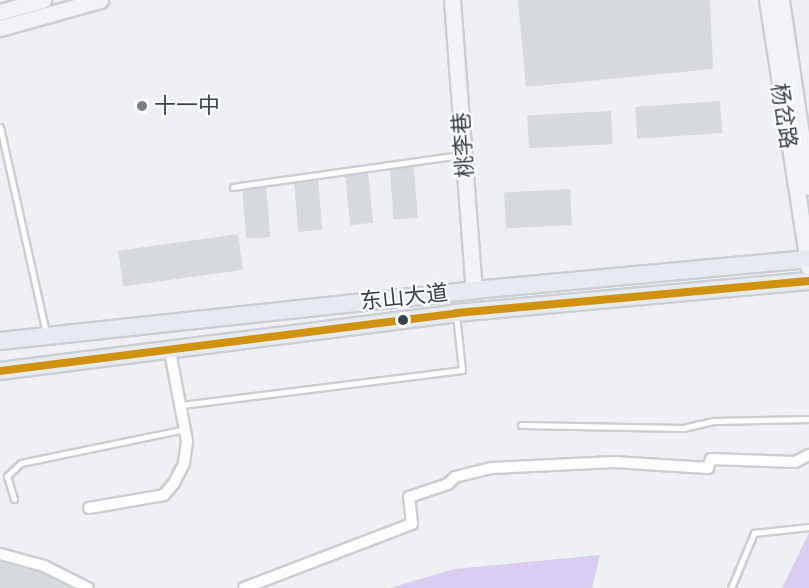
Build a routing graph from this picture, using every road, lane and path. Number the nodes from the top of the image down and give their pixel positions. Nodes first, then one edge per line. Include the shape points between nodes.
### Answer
1 (43, 0) edge
2 (100, 0) edge
3 (452, 0) edge
4 (767, 0) edge
5 (781, 0) edge
6 (0, 12) edge
7 (0, 27) edge
8 (0, 127) edge
9 (464, 154) junction
10 (233, 187) dead end
11 (809, 187) edge
12 (808, 262) edge
13 (809, 281) edge
14 (474, 290) junction
15 (456, 313) junction
16 (46, 335) junction
17 (0, 341) edge
18 (170, 352) junction
19 (0, 371) edge
20 (182, 405) junction
21 (809, 419) edge
22 (521, 425) dead end
23 (185, 429) junction
24 (809, 455) edge
25 (14, 498) dead end
26 (89, 508) dead end
27 (809, 527) edge
28 (0, 554) edge
29 (88, 588) edge
30 (244, 588) edge
31 (731, 588) edge

1 - 6 main road
2 - 7 main road
3 - 9 main road, 桃李巷
4 - 12 main road, 杨岔路
5 - 11 main road, 杨岔路
8 - 16 lane
9 - 10 lane
9 - 14 main road, 桃李巷
12 - 14 main road, 东山大道
13 - 15 main road, 东山大道
14 - 16 main road, 东山大道
15 - 18 main road, 东山大道
15 - 20 lane via 462,370
16 - 17 main road, 东山大道
18 - 19 main road, 东山大道
18 - 20 street
20 - 23 street
21 - 22 lane via 714,421 683,428
23 - 25 lane via 21,463 7,476
23 - 26 street via 184,463 164,495
24 - 30 street via 795,462 711,459 708,468 614,462 492,468 455,477 448,484 409,497 412,524
27 - 31 lane via 754,533
28 - 29 street via 44,566

